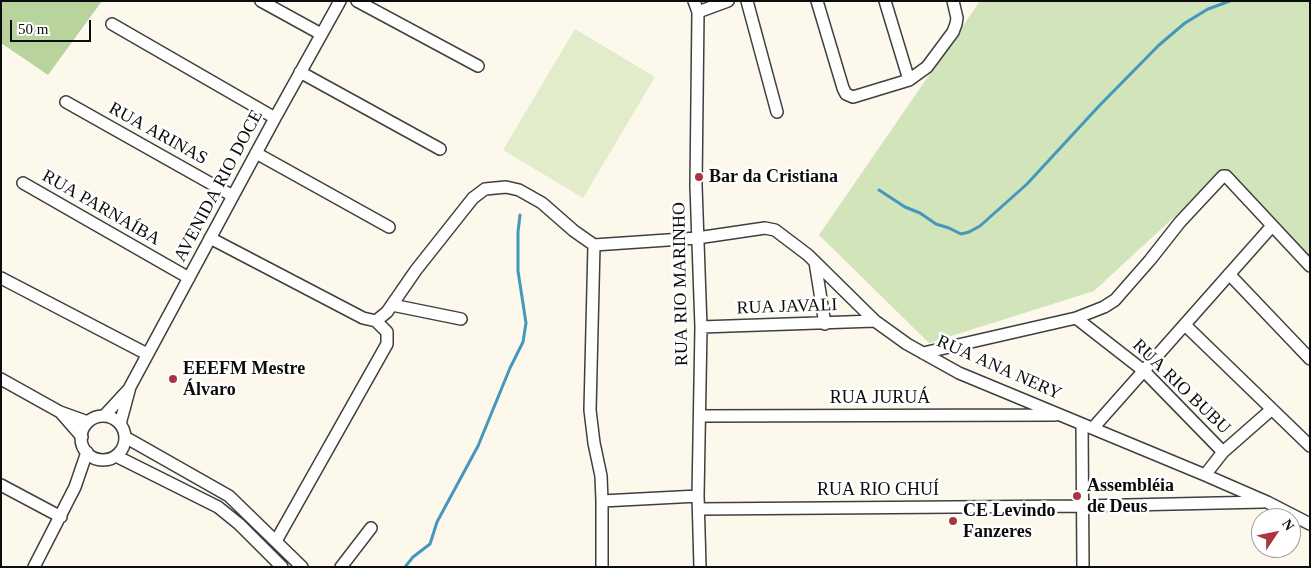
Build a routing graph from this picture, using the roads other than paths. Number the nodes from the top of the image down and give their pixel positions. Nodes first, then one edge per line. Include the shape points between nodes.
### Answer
1 (261, 1) edge
2 (340, 1) edge
3 (357, 1) edge
4 (747, 1) edge
5 (817, 1) edge
6 (885, 1) edge
7 (954, 1) edge
8 (725, 2) edge
9 (696, 6) edge
10 (112, 24) dead end
11 (321, 34) junction
12 (478, 66) dead end
13 (300, 72) junction
14 (909, 80) junction
15 (66, 102) dead end
16 (777, 112) dead end
17 (275, 118) junction
18 (440, 149) dead end
19 (256, 154) junction
20 (23, 183) dead end
21 (233, 196) junction
22 (1272, 226) junction
23 (390, 227) dead end
24 (210, 238) junction
25 (697, 238) junction
26 (594, 245) junction
27 (814, 262) junction
28 (1310, 266) edge
29 (1229, 274) junction
30 (1, 278) edge
31 (189, 278) junction
32 (392, 305) junction
33 (1076, 318) junction
34 (461, 320) dead end
35 (376, 321) junction
36 (875, 322) junction
37 (825, 324) junction
38 (1185, 324) junction
39 (701, 327) junction
40 (923, 353) junction
41 (148, 354) junction
42 (1310, 359) edge
43 (1144, 371) junction
44 (1, 379) edge
45 (130, 387) junction
46 (1272, 409) junction
47 (60, 412) junction
48 (104, 416) junction
49 (700, 416) junction
50 (1061, 416) junction
51 (88, 422) junction
52 (120, 424) junction
53 (1088, 427) junction
54 (82, 437) junction
55 (125, 437) junction
56 (1307, 438) edge
57 (87, 452) junction
58 (1223, 452) junction
59 (116, 456) junction
60 (98, 459) junction
61 (1205, 475) junction
62 (1, 485) edge
63 (75, 487) junction
64 (698, 496) junction
65 (602, 502) junction
66 (1267, 502) junction
67 (1083, 506) junction
68 (699, 509) junction
69 (60, 517) junction
70 (1310, 524) edge
71 (371, 528) dead end
72 (276, 542) junction
73 (34, 567) edge
74 (282, 567) edge
75 (302, 567) edge
76 (341, 567) edge
77 (602, 567) edge
78 (700, 567) edge
79 (1083, 567) edge

1 - 11 street
2 - 11 street, AVENIDA RIO DOCE
3 - 12 street
4 - 16 street
5 - 14 street via 846,94 853,97
6 - 14 street
7 - 14 street via 957,18 953,32 927,67
8 - 9 street
9 - 25 street, RUA RIO MARINHO
10 - 17 street
11 - 13 street, AVENIDA RIO DOCE
13 - 17 street, AVENIDA RIO DOCE
13 - 18 street
15 - 21 street, RUA ARINAS
17 - 19 street, AVENIDA RIO DOCE
19 - 21 street, AVENIDA RIO DOCE
19 - 23 street
20 - 31 street, RUA PARNAÍBA
21 - 24 street, AVENIDA RIO DOCE
22 - 28 street
22 - 29 street
22 - 33 street via 1223,176 1115,300
24 - 31 street, AVENIDA RIO DOCE
24 - 35 street via 363,318
25 - 26 street, RUA ANA NERY
25 - 27 street, RUA ANA NERY via 770,228
25 - 39 street, RUA RIO MARINHO
26 - 32 street via 542,203 519,190 506,187 485,189 473,198
26 - 65 street via 590,410
27 - 36 street, RUA ANA NERY
27 - 37 street
29 - 38 street
29 - 42 street
30 - 41 street
31 - 41 street, AVENIDA RIO DOCE
32 - 34 street
32 - 35 street
33 - 40 street
33 - 43 street, RUA RIO BUBU
35 - 72 street via 387,332 387,344
36 - 37 street, RUA JAVALI
36 - 40 street, RUA ANA NERY
37 - 39 street, RUA JAVALI
38 - 43 street
38 - 46 street
39 - 49 street, RUA RIO MARINHO
40 - 50 street, RUA ANA NERY via 959,373
41 - 45 street, AVENIDA RIO DOCE
43 - 53 street
43 - 58 street, RUA RIO BUBU
44 - 47 street
45 - 48 street, AVENIDA RIO DOCE
45 - 52 street, AVENIDA RIO DOCE
46 - 56 street
46 - 58 street
47 - 51 street
47 - 54 street
48 - 51 street
48 - 52 street
49 - 50 street, RUA JURUÁ
49 - 64 street, RUA RIO MARINHO
50 - 53 street, RUA ANA NERY
51 - 54 street
52 - 55 street
53 - 61 street, RUA ANA NERY
53 - 67 street
54 - 57 street
55 - 59 street via 124,446
55 - 72 street via 229,496
57 - 60 street
57 - 63 street
58 - 61 street
59 - 60 street
59 - 74 street via 218,507
60 - 63 street
61 - 66 street, RUA ANA NERY
62 - 69 street
63 - 69 street
64 - 65 street
64 - 68 street, RUA RIO MARINHO
65 - 77 street
66 - 67 street, RUA RIO CHUÍ
66 - 70 street, RUA ANA NERY
67 - 68 street, RUA RIO CHUÍ
67 - 79 street
68 - 78 street, RUA RIO MARINHO
69 - 73 street
71 - 76 street
72 - 75 street

